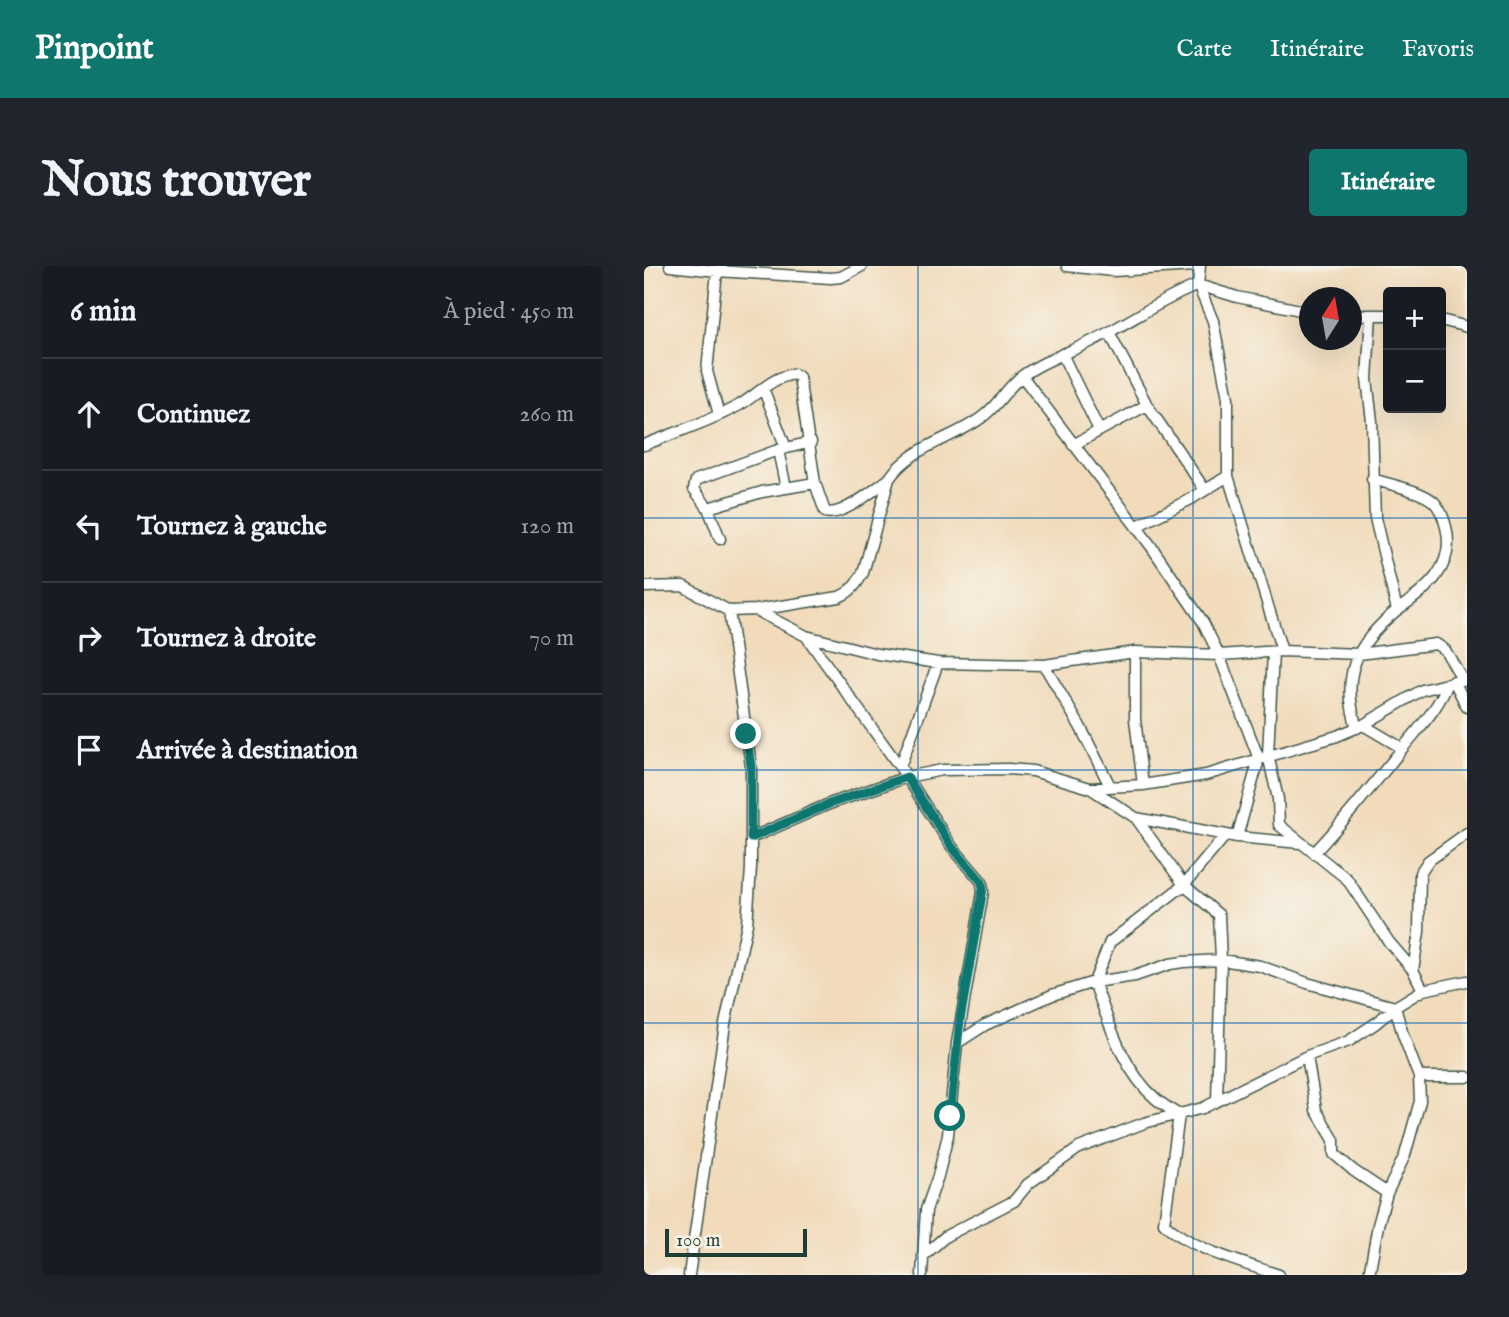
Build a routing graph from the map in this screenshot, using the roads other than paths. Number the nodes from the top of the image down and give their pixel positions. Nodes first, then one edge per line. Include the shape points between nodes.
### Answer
1 (670, 266) edge
2 (862, 266) edge
3 (1067, 266) edge
4 (1198, 266) edge
5 (719, 269) edge
6 (1198, 285) junction
7 (1299, 310) edge
8 (1362, 315) edge
9 (1371, 315) junction
10 (1383, 315) edge
11 (1446, 321) edge
12 (1467, 327) edge
13 (1109, 332) junction
14 (1062, 354) junction
15 (1022, 376) junction
16 (763, 388) junction
17 (1147, 404) junction
18 (719, 415) junction
19 (1099, 430) junction
20 (811, 442) junction
21 (644, 445) edge
22 (1073, 445) junction
23 (782, 449) junction
24 (1228, 476) junction
25 (889, 479) junction
26 (1373, 479) junction
27 (815, 483) junction
28 (786, 488) junction
29 (1205, 490) junction
30 (708, 508) junction
31 (1137, 526) junction
32 (720, 539) dead end
33 (644, 587) edge
34 (756, 610) junction
35 (1397, 610) junction
36 (729, 611) junction
37 (806, 636) junction
38 (1135, 652) junction
39 (1277, 652) junction
40 (1359, 654) junction
41 (1219, 655) junction
42 (938, 663) junction
43 (1044, 665) junction
44 (1458, 681) edge
45 (1467, 707) edge
46 (1360, 726) junction
47 (1402, 748) junction
48 (1263, 757) junction
49 (904, 772) junction
50 (1143, 785) junction
51 (1110, 786) junction
52 (1090, 788) junction
53 (1136, 818) junction
54 (1467, 833) edge
55 (1231, 836) junction
56 (751, 838) junction
57 (1303, 843) junction
58 (1315, 852) junction
59 (1184, 884) junction
60 (1222, 960) junction
61 (1413, 970) junction
62 (1467, 981) edge
63 (1094, 982) junction
64 (1423, 990) junction
65 (1395, 1007) junction
66 (957, 1043) junction
67 (1307, 1056) junction
68 (1419, 1077) junction
69 (1467, 1077) edge
70 (1217, 1101) junction
71 (1179, 1115) junction
72 (1387, 1193) junction
73 (923, 1256) junction
74 (689, 1275) edge
75 (922, 1275) edge
76 (1279, 1275) edge
77 (1369, 1275) edge

1 - 5 street
2 - 5 street via 831,278
3 - 4 street via 1113,271
4 - 6 street
5 - 18 street via 707,371
6 - 7 street
6 - 13 street
6 - 24 street via 1213,321 1228,398
8 - 9 street
9 - 10 street
9 - 26 street via 1367,379
11 - 12 street
13 - 14 street
13 - 17 street
14 - 15 street
14 - 19 street
15 - 22 street
15 - 25 street via 999,404 915,453
16 - 18 street via 751,400
16 - 20 street via 778,378 797,374
16 - 23 street
17 - 19 street
17 - 29 street
18 - 21 street
19 - 22 street
20 - 23 street
20 - 27 street
22 - 31 street
23 - 28 street
23 - 30 street via 696,480 694,489
24 - 29 street
24 - 39 street
25 - 27 street via 851,506 830,514 821,504
25 - 34 street via 863,573 848,593
26 - 35 street via 1377,531
26 - 35 street via 1434,502 1448,537 1440,572
27 - 28 street
28 - 30 street
29 - 31 street
30 - 32 street
31 - 41 street via 1203,622
33 - 36 street via 683,586
34 - 36 street
34 - 37 street
35 - 40 street via 1374,630
36 - 56 street via 751,766
37 - 42 street
37 - 49 street
38 - 41 street
38 - 43 street
38 - 50 street via 1135,719
39 - 40 street
39 - 41 street
39 - 48 street
40 - 44 street via 1436,645 1445,650
40 - 46 street via 1349,694
41 - 48 street
42 - 43 street
42 - 49 street
43 - 51 street
44 - 45 street
44 - 46 street via 1422,690
44 - 47 street
46 - 47 street
46 - 48 street
47 - 58 street
48 - 50 street via 1206,775
48 - 55 street
48 - 57 street via 1278,799 1279,825
49 - 52 street via 1033,771
49 - 56 street
49 - 66 street via 952,847 983,885
50 - 51 street
51 - 52 street
52 - 53 street
53 - 55 street
53 - 59 street
54 - 61 street via 1420,873
55 - 57 street
55 - 59 street
56 - 74 street via 747,924 725,1024
57 - 58 street
58 - 61 street via 1347,879
59 - 60 street via 1219,915
59 - 63 street via 1110,942
60 - 63 street via 1170,964 1135,976
60 - 65 street via 1260,966
60 - 70 street
61 - 64 street
62 - 64 street
63 - 66 street via 1052,995
63 - 71 street via 1130,1067 1156,1099
64 - 65 street
65 - 67 street via 1349,1041
65 - 68 street
66 - 73 street via 948,1135 926,1210
67 - 70 street
67 - 72 street via 1316,1110 1334,1140 1334,1154
68 - 69 street
68 - 72 street via 1420,1101 1411,1138
70 - 71 street
71 - 73 street via 1079,1148 1035,1178 1014,1201 946,1236
71 - 76 street via 1164,1223 1227,1258
72 - 77 street
73 - 75 street

